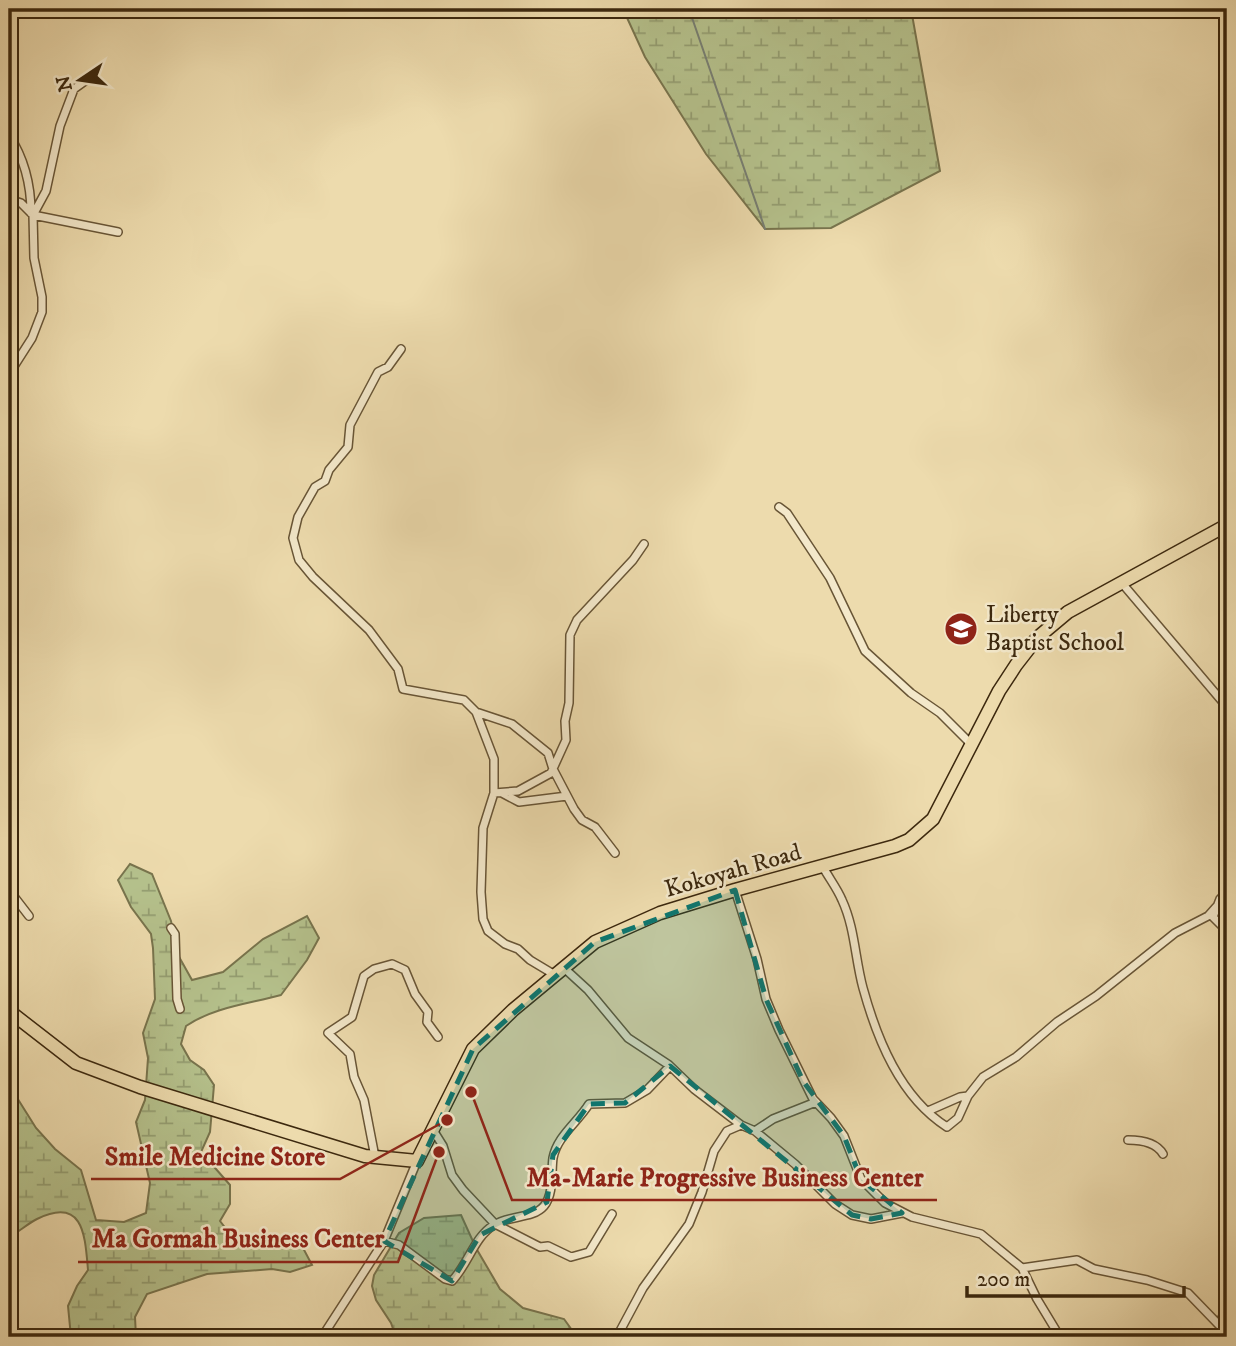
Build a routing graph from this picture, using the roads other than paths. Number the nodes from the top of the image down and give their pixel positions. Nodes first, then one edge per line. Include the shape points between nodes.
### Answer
1 (95, 74) dead end
2 (9, 135) edge
3 (9, 199) edge
4 (32, 214) junction
5 (118, 232) dead end
6 (401, 349) dead end
7 (9, 374) edge
8 (779, 506) dead end
9 (1227, 525) edge
10 (643, 544) dead end
11 (1121, 582) junction
12 (1227, 707) edge
13 (476, 712) junction
14 (971, 744) junction
15 (553, 769) junction
16 (498, 793) junction
17 (566, 796) junction
18 (615, 853) dead end
19 (823, 867) junction
20 (735, 890) junction
21 (9, 891) edge
22 (1227, 892) edge
23 (1216, 907) junction
24 (29, 916) dead end
25 (171, 928) dead end
26 (1227, 931) edge
27 (560, 972) junction
28 (180, 1009) dead end
29 (9, 1011) edge
30 (438, 1037) dead end
31 (670, 1066) junction
32 (968, 1096) junction
33 (816, 1102) junction
34 (928, 1111) junction
35 (741, 1125) junction
36 (432, 1129) junction
37 (755, 1131) junction
38 (1128, 1139) dead end
39 (1163, 1154) dead end
40 (375, 1157) junction
41 (417, 1161) junction
42 (902, 1213) junction
43 (612, 1214) dead end
44 (495, 1224) junction
45 (384, 1241) junction
46 (1022, 1268) junction
47 (1227, 1306) edge
48 (322, 1337) edge
49 (619, 1337) edge
50 (1060, 1337) edge

1 - 4 street via 74,89 63,114 46,191
2 - 4 street via 31,187
3 - 4 street
4 - 5 street
4 - 7 street via 42,312
6 - 13 street via 388,367 378,372 350,425 348,447 325,481 315,487 298,517 293,538 299,560 369,629 398,669 403,689 464,700
8 - 14 street via 830,578 865,651
9 - 11 main road, Kokoyah Road
10 - 15 street via 633,561 577,620 570,635 566,740
11 - 12 street
11 - 14 main road, Kokoyah Road via 1068,612 1037,638 999,691
13 - 15 street via 520,729 548,753
13 - 16 street via 494,759
14 - 19 main road, Kokoyah Road via 933,819 915,835 895,846
15 - 16 street via 519,790
15 - 17 street
16 - 17 street via 519,802
16 - 27 street via 483,828 483,919 488,931 505,944
17 - 18 street via 582,820 595,827
19 - 20 main road, Kokoyah Road
19 - 34 street via 842,900 863,986 892,1066
20 - 27 main road, Kokoyah Road via 622,928 595,942
20 - 33 street via 766,999
21 - 24 street
22 - 23 street
23 - 26 street via 1213,917
23 - 32 street via 983,1077
25 - 28 street
27 - 31 street via 588,990 628,1038
27 - 36 main road, Kokoyah Road via 473,1049
29 - 40 main road via 76,1063 183,1102
30 - 40 street via 405,970 392,964 364,976 352,1017 328,1033 350,1054
31 - 35 street
31 - 44 street via 648,1090 625,1103 589,1104 554,1155 547,1202 530,1214
32 - 34 street
32 - 34 street via 958,1118 947,1127
33 - 37 street
33 - 42 street via 844,1136 861,1179
35 - 37 street
35 - 49 street via 727,1132 714,1151 689,1224 643,1287
36 - 41 main road, Kokoyah Road
36 - 44 street via 453,1175
37 - 42 street via 852,1215 871,1219
38 - 39 street via 1140,1140
40 - 41 main road
41 - 45 street, Kokoyah Road
42 - 46 street via 981,1234
43 - 44 street via 589,1252 571,1257
44 - 45 street via 480,1236 452,1281 399,1245
45 - 48 street, Kokoyah Road
46 - 47 street via 1077,1260 1094,1269 1188,1293 1219,1325
46 - 50 street

